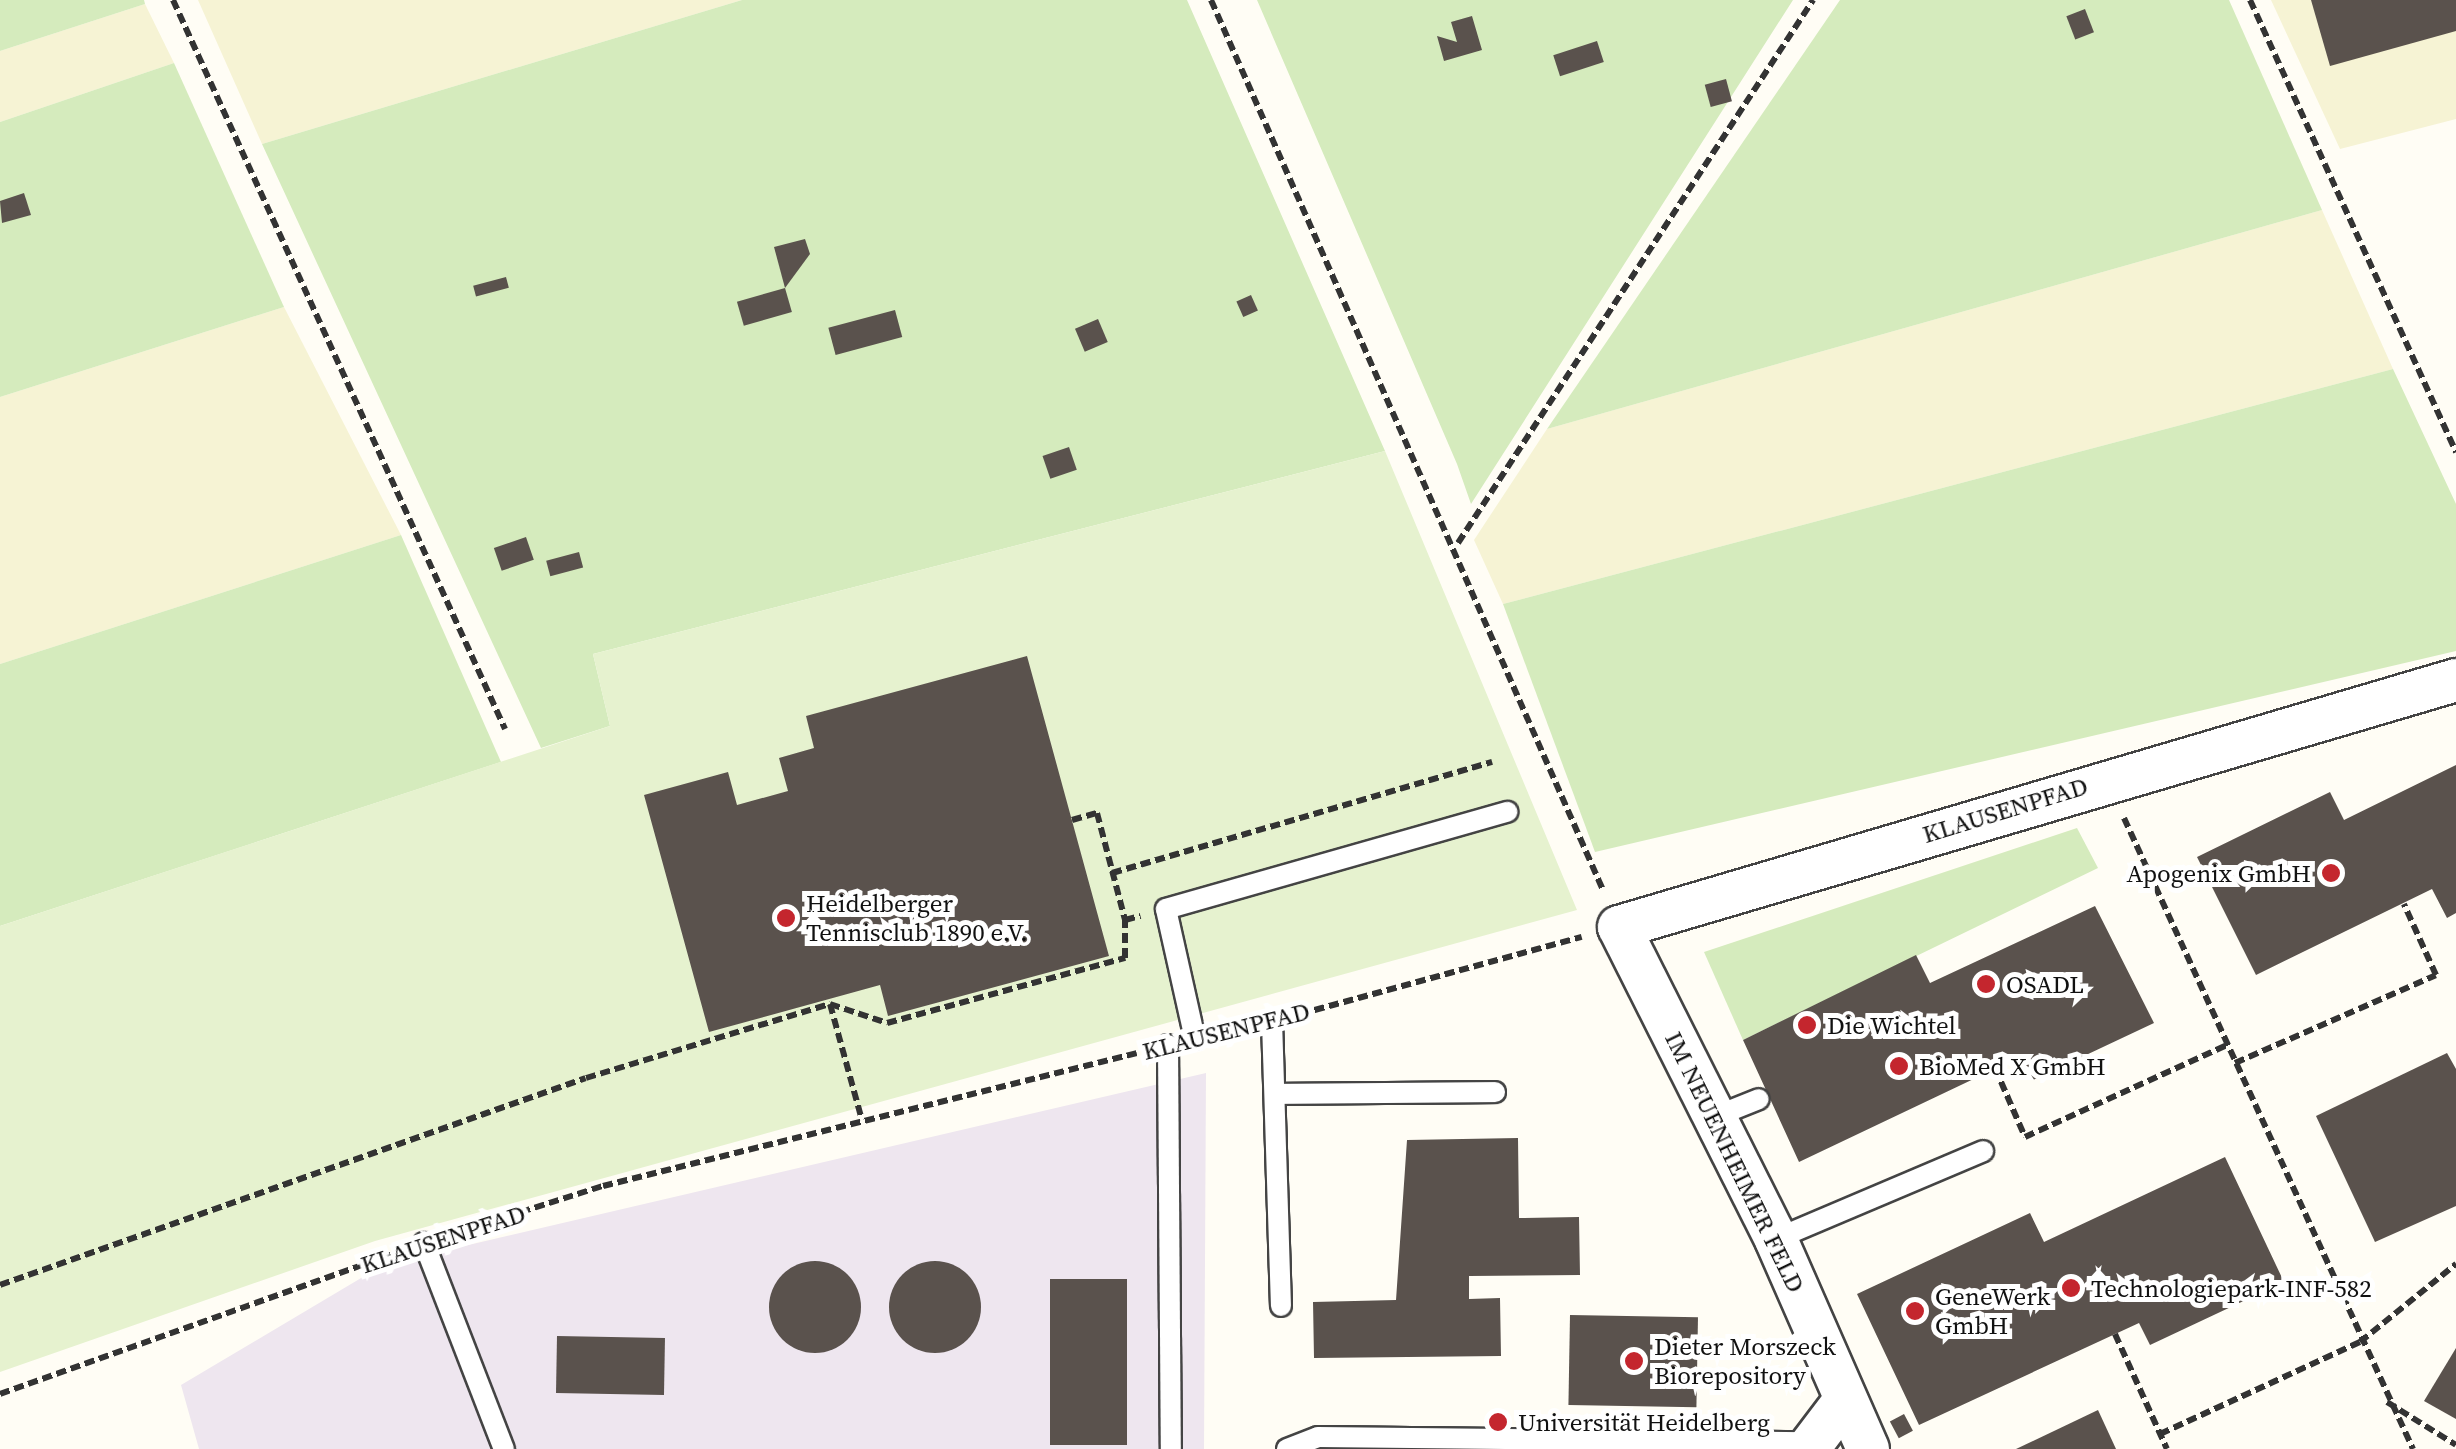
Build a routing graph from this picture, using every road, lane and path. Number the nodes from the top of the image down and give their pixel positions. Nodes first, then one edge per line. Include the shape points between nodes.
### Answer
1 (173, 0) edge
2 (1211, 0) edge
3 (1813, 0) edge
4 (2250, 0) edge
5 (2456, 452) edge
6 (1458, 544) junction
7 (2456, 680) edge
8 (505, 729) dead end
9 (1492, 762) dead end
10 (2107, 779) junction
11 (1506, 812) dead end
12 (1072, 820) dead end
13 (1112, 873) junction
14 (2404, 904) dead end
15 (1166, 909) junction
16 (1125, 920) junction
17 (1618, 927) junction
18 (830, 1004) junction
19 (1272, 1021) joint
20 (1195, 1039) dead end
21 (1168, 1045) joint
22 (2227, 1045) junction
23 (2235, 1063) junction
24 (1995, 1068) dead end
25 (1495, 1092) dead end
26 (1276, 1094) junction
27 (1760, 1099) dead end
28 (1714, 1117) junction
29 (862, 1120) junction
30 (1983, 1151) dead end
31 (1776, 1239) junction
32 (424, 1244) junction
33 (2456, 1264) edge
34 (0, 1285) edge
35 (1281, 1306) dead end
36 (2115, 1334) dead end
37 (2360, 1342) junction
38 (0, 1394) edge
39 (1845, 1400) junction
40 (2386, 1402) junction
41 (2160, 1434) junction
42 (1590, 1444) edge
43 (2456, 1445) edge
44 (1808, 1446) edge
45 (1288, 1448) edge
46 (504, 1449) edge
47 (1171, 1449) edge
48 (1868, 1449) edge
49 (2167, 1449) edge
50 (2413, 1449) edge

1 - 8 path
2 - 6 path
3 - 6 path
4 - 5 path
6 - 17 path
7 - 10 street, KLAUSENPFAD
9 - 13 path
10 - 17 street, KLAUSENPFAD
10 - 22 path
11 - 15 lane
12 - 13 path via 1097,814
13 - 16 path
14 - 23 path via 2436,975
15 - 16 path
15 - 20 lane
16 - 18 path via 1125,958 887,1023
17 - 19 path, KLAUSENPFAD
17 - 28 street, IM NEUENHEIMER FELD
18 - 29 path
18 - 34 path via 586,1078
19 - 26 lane
21 - 29 path, KLAUSENPFAD
21 - 47 lane
22 - 23 path
22 - 24 path via 2025,1138
23 - 37 path
25 - 26 lane
26 - 35 lane
27 - 28 lane
28 - 31 street, IM NEUENHEIMER FELD
29 - 32 path, KLAUSENPFAD
30 - 31 lane
31 - 39 street, IM NEUENHEIMER FELD
32 - 38 path, KLAUSENPFAD
32 - 46 lane via 461,1357
33 - 37 path
36 - 41 path
37 - 40 path
37 - 41 path
39 - 44 street
39 - 48 street, IM NEUENHEIMER FELD
40 - 43 path
40 - 50 path
41 - 49 path
42 - 44 lane
42 - 45 lane via 1318,1437

